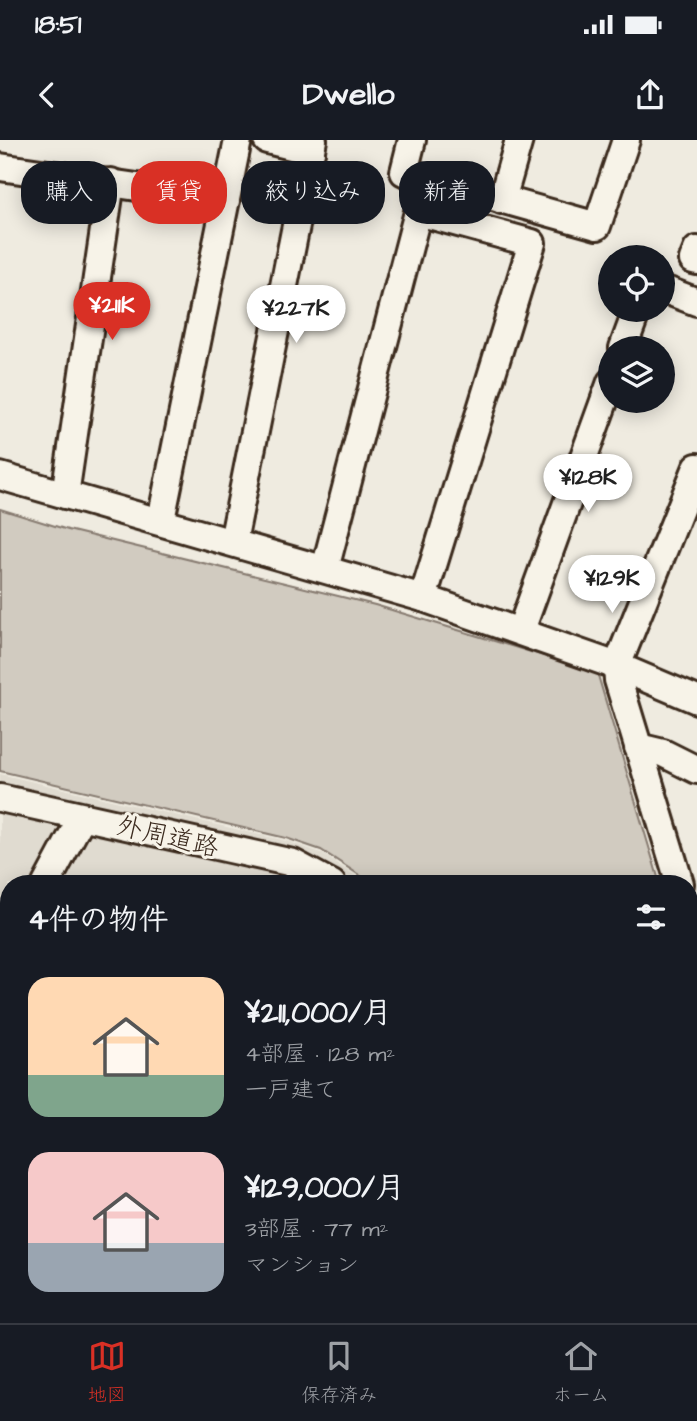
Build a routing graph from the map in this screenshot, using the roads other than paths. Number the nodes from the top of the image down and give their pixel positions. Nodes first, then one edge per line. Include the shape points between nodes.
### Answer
1 (238, 140) edge
2 (267, 140) edge
3 (412, 140) edge
4 (519, 140) edge
5 (626, 140) edge
6 (312, 145) edge
7 (0, 167) edge
8 (21, 170) edge
9 (227, 195) edge
10 (502, 200) junction
11 (105, 224) edge
12 (221, 224) edge
13 (697, 250) edge
14 (697, 261) edge
15 (675, 294) edge
16 (697, 302) edge
17 (600, 413) edge
18 (697, 467) edge
19 (0, 476) edge
20 (65, 495) junction
21 (161, 520) junction
22 (233, 542) junction
23 (325, 569) junction
24 (423, 598) junction
25 (521, 630) junction
26 (617, 666) junction
27 (697, 701) edge
28 (638, 747) junction
29 (697, 769) edge
30 (0, 798) edge
31 (82, 817) junction
32 (51, 875) edge
33 (315, 875) edge
34 (677, 875) edge

1 - 9 street
2 - 6 street
3 - 10 street via 404,172
4 - 10 street
5 - 10 street via 597,226
6 - 22 street
7 - 8 street
11 - 20 street
12 - 21 street
13 - 14 street via 693,260
15 - 16 street
17 - 25 street
18 - 26 street
19 - 20 street
20 - 21 street
21 - 22 street
22 - 23 street
23 - 24 street
23 - 24 street via 418,212 532,243
24 - 25 street
25 - 26 street
26 - 27 street
26 - 28 street
28 - 29 street
28 - 34 street
30 - 31 street, 外周道路
31 - 32 street
31 - 33 street, 外周道路 via 293,863

